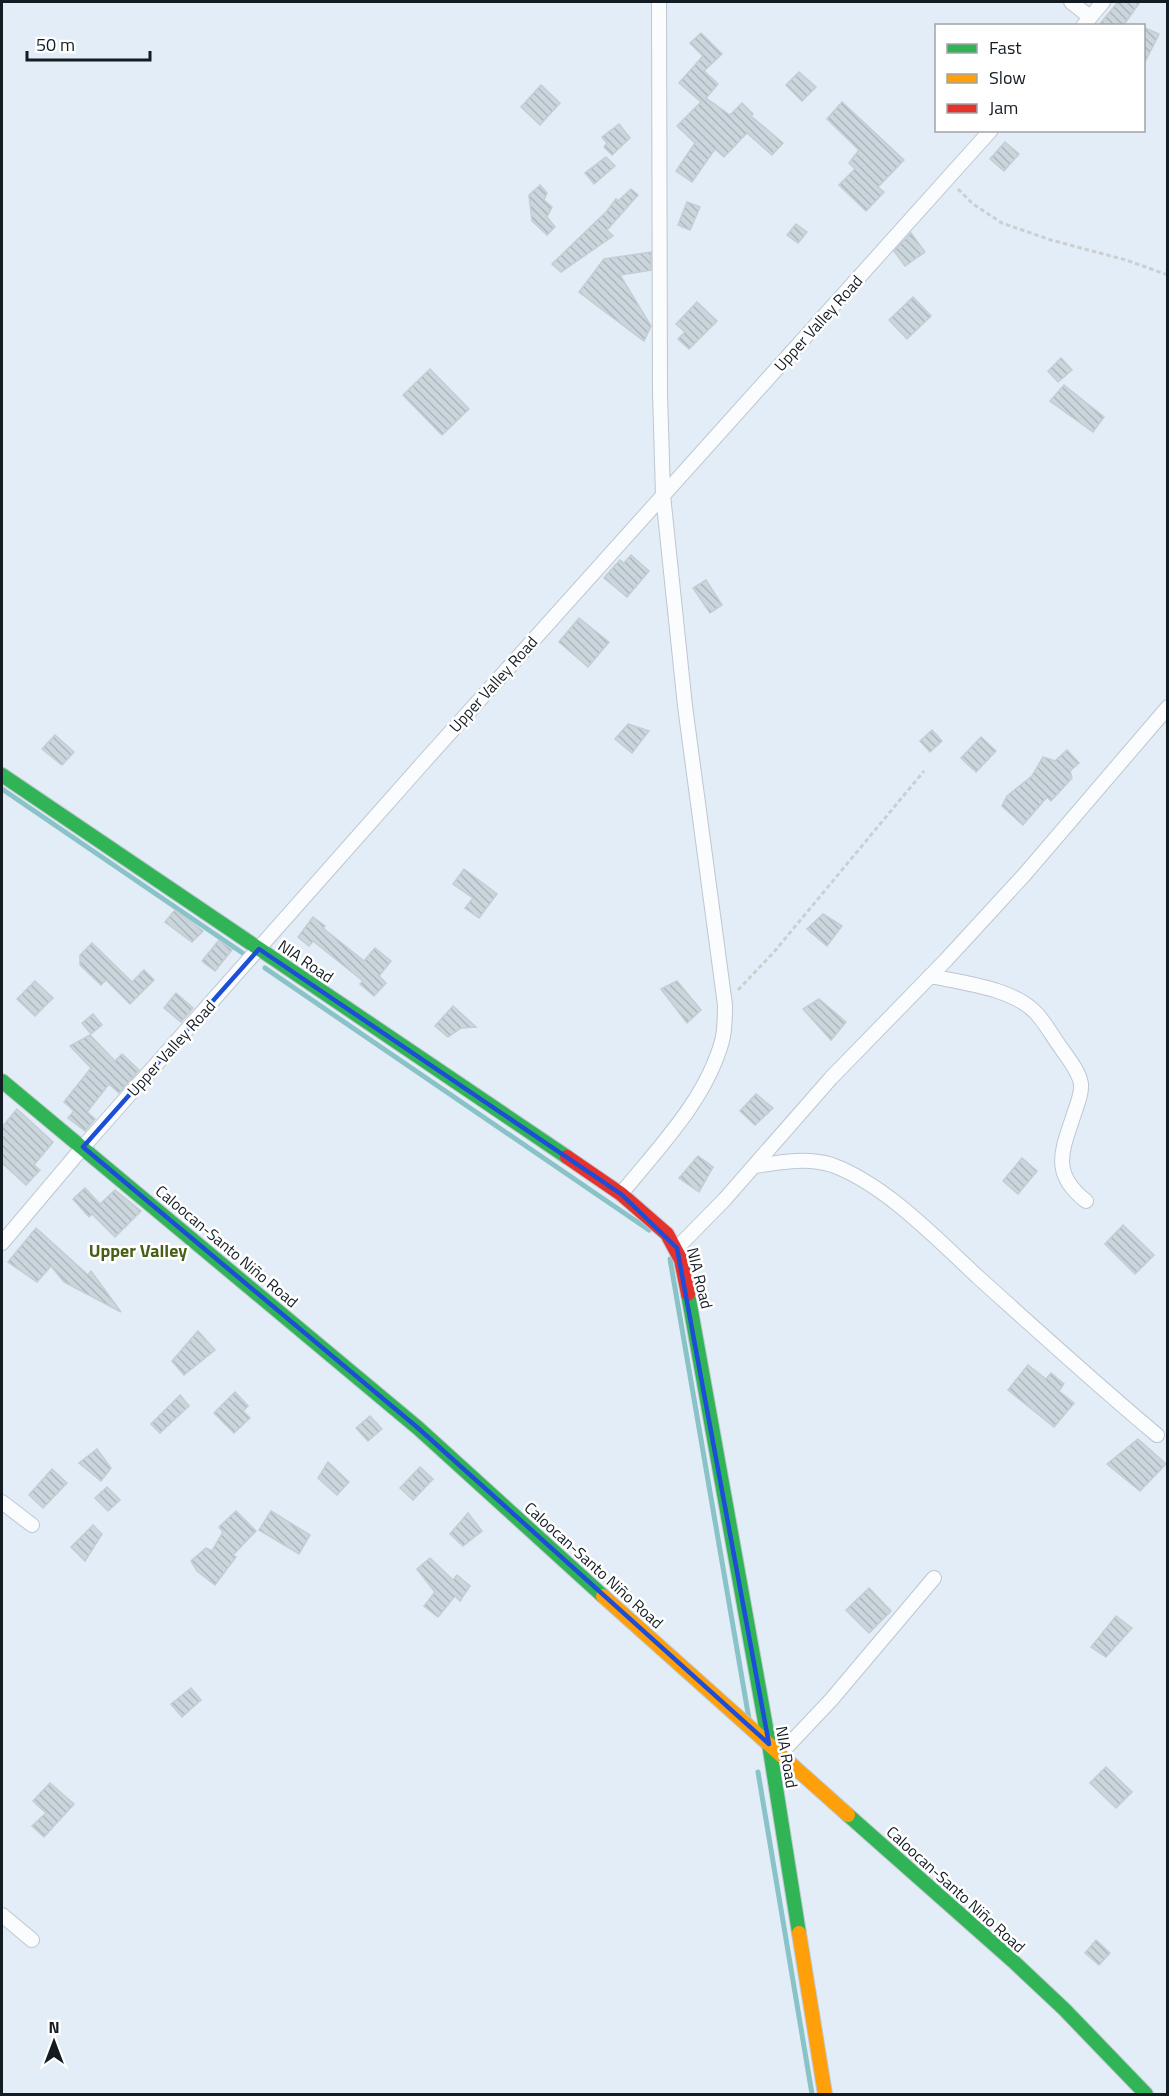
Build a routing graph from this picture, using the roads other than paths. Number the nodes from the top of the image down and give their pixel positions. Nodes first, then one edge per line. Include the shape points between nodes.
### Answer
1 (659, 2) edge
2 (1071, 2) edge
3 (1103, 2) edge
4 (1087, 21) edge
5 (989, 132) edge
6 (663, 495) junction
7 (1167, 707) edge
8 (2, 775) edge
9 (259, 949) junction
10 (930, 976) junction
11 (3, 1086) edge
12 (83, 1147) junction
13 (755, 1166) junction
14 (621, 1194) junction
15 (1086, 1201) dead end
16 (2, 1243) edge
17 (676, 1248) junction
18 (1157, 1435) dead end
19 (2, 1502) edge
20 (32, 1525) dead end
21 (934, 1578) dead end
22 (769, 1744) junction
23 (780, 1754) junction
24 (2, 1915) edge
25 (32, 1940) dead end
26 (825, 2094) edge
27 (1146, 2094) edge

1 - 6 street
2 - 4 street
3 - 4 street
5 - 6 street, Upper Valley Road
6 - 9 street, Upper Valley Road
6 - 14 street via 685,706 725,1005 722,1040 698,1094
7 - 10 street via 1025,874
8 - 9 street, NIA Road
9 - 12 street, Upper Valley Road
9 - 14 street, NIA Road
10 - 13 street via 831,1078
10 - 15 street via 1005,994 1036,1012 1044,1023 1079,1076 1080,1095 1062,1151 1067,1182
11 - 12 street, Caloocan-Santo Niño Road
12 - 16 street, Upper Valley Road
12 - 22 street, Caloocan-Santo Niño Road via 418,1428
13 - 17 street
13 - 18 street via 807,1161 830,1164 856,1175 929,1232
14 - 17 street, NIA Road via 667,1234
17 - 22 street, NIA Road via 688,1291
19 - 20 street
21 - 23 street
22 - 23 street, Caloocan-Santo Niño Road
22 - 26 street, NIA Road
23 - 27 street, Caloocan-Santo Niño Road via 1013,1960
24 - 25 street

